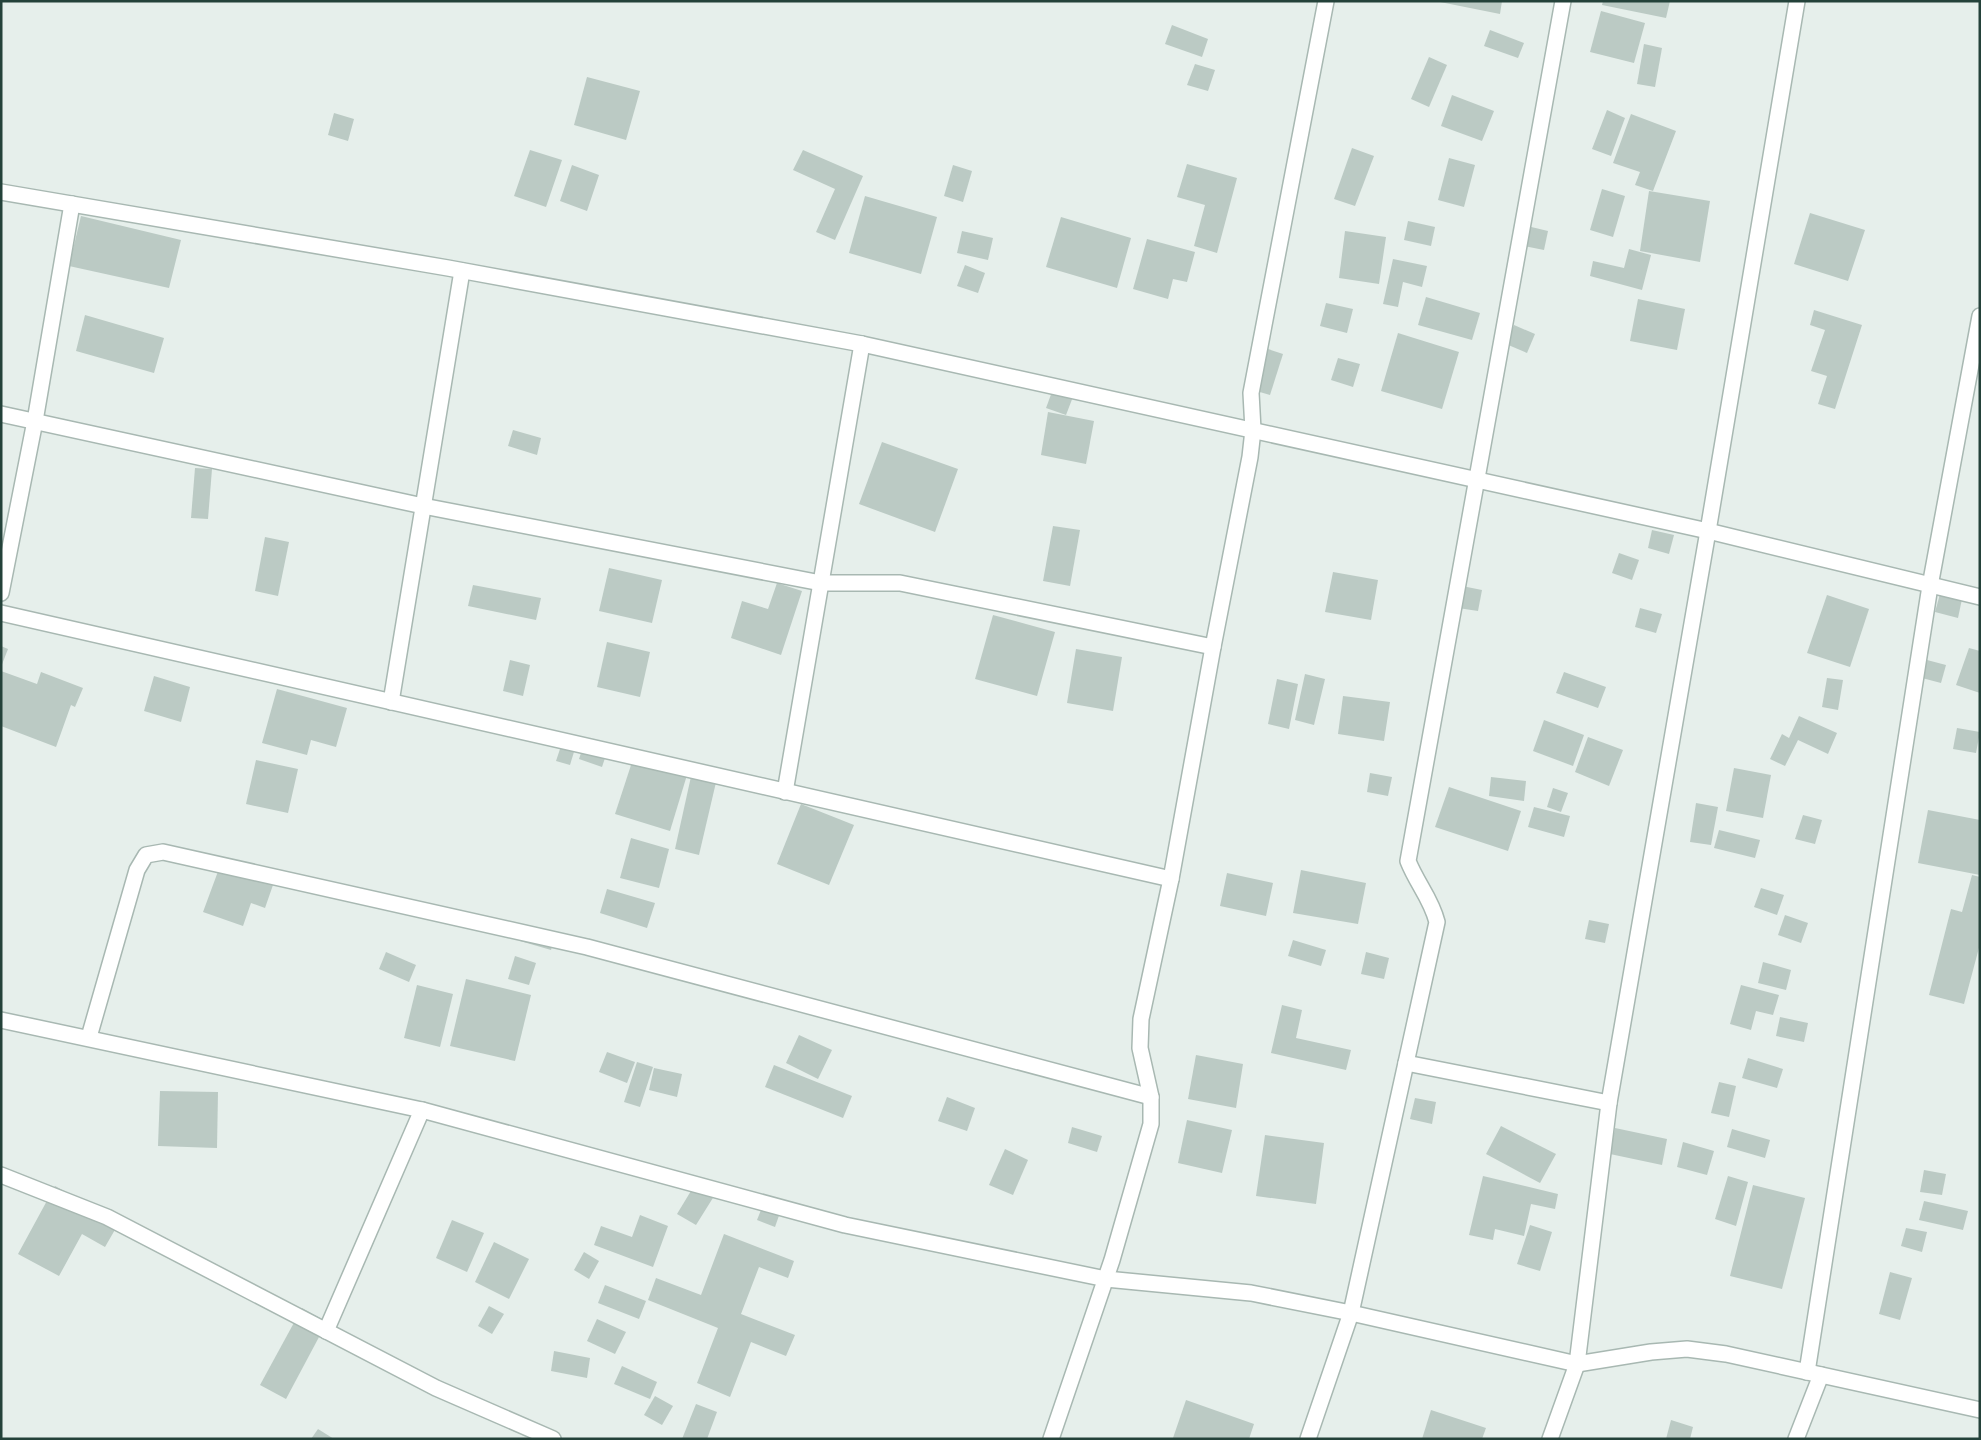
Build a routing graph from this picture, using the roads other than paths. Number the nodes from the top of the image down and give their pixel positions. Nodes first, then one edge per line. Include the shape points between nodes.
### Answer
1 (1326, 1) edge
2 (1563, 1) edge
3 (1797, 1) edge
4 (1, 192) edge
5 (72, 204) junction
6 (462, 271) junction
7 (1980, 316) edge
8 (862, 344) junction
9 (1, 414) edge
10 (35, 421) junction
11 (1253, 430) junction
12 (1476, 480) junction
13 (423, 506) junction
14 (1708, 531) junction
15 (821, 583) junction
16 (1930, 586) junction
17 (1, 593) edge
18 (1980, 597) edge
19 (1, 613) edge
20 (1213, 646) junction
21 (391, 702) junction
22 (785, 792) junction
23 (1171, 879) junction
24 (1, 1020) edge
25 (89, 1037) junction
26 (1406, 1063) junction
27 (1151, 1097) junction
28 (1609, 1103) junction
29 (422, 1110) junction
30 (1, 1175) edge
31 (1106, 1279) junction
32 (1351, 1313) junction
33 (326, 1331) junction
34 (1577, 1364) junction
35 (1814, 1373) junction
36 (1980, 1410) edge
37 (553, 1439) edge
38 (1052, 1439) edge
39 (1308, 1439) edge
40 (1550, 1439) edge
41 (1796, 1439) edge

1 - 11 street via 1251,394
2 - 12 street
3 - 14 street
4 - 5 street
5 - 6 street
5 - 10 street
6 - 8 street
6 - 13 street
7 - 16 street
8 - 11 street
8 - 15 street
9 - 10 street
10 - 13 street
10 - 17 street
11 - 12 street
11 - 20 street
12 - 14 street
12 - 26 street via 1408,861 1414,878 1433,905 1437,922
13 - 15 street
13 - 21 street
14 - 16 street
14 - 28 street
15 - 20 street via 900,583
15 - 22 street
16 - 18 street
16 - 35 street
19 - 21 street
20 - 23 street
21 - 22 street
22 - 23 street
23 - 27 street via 1142,1019 1140,1048
24 - 25 street
25 - 27 street via 137,870 146,855 163,852 588,947
25 - 29 street
26 - 28 street
26 - 32 street
27 - 31 street via 1151,1124
28 - 34 street
29 - 31 street via 845,1225
29 - 33 street
30 - 33 street via 107,1217
31 - 32 street via 1251,1293
31 - 38 street
32 - 34 street
32 - 39 street
33 - 37 street via 436,1388
34 - 35 street via 1687,1349
34 - 40 street
35 - 36 street
35 - 41 street

